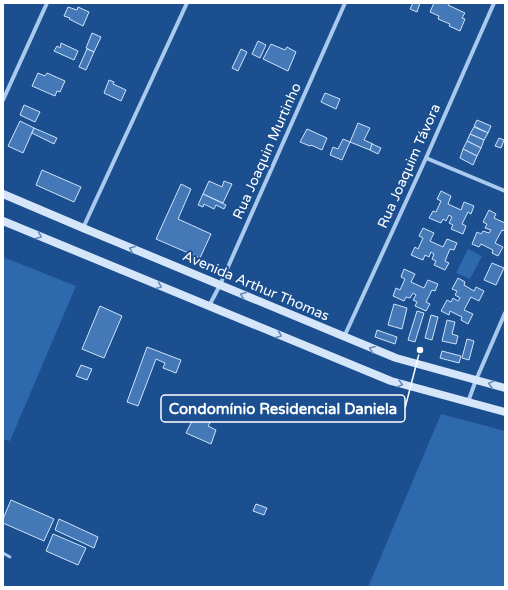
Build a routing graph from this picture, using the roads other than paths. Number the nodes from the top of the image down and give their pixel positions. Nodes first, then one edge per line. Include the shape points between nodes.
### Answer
1 (47, 3) edge
2 (187, 3) edge
3 (344, 3) edge
4 (494, 3) edge
5 (3, 100) edge
6 (426, 158) junction
7 (505, 191) edge
8 (3, 194) edge
9 (3, 221) edge
10 (83, 228) junction
11 (220, 285) junction
12 (209, 306) junction
13 (505, 313) edge
14 (344, 337) junction
15 (476, 380) junction
16 (505, 388) edge
17 (468, 402) junction
18 (505, 412) edge
19 (3, 553) edge
20 (10, 557) dead end

1 - 5 street
2 - 10 street
3 - 11 street, Rua Joaquin Murtinho
4 - 6 street, Rua Joaquim Távora
6 - 7 street
6 - 14 street, Rua Joaquim Távora
8 - 10 main road, Avenida Arthur Thomas
9 -> 12 main road
11 -> 10 main road, Avenida Arthur Thomas
11 - 12 street, Rua Joaquin Murtinho
14 -> 11 main road, Avenida Arthur Thomas
12 -> 17 main road via 391,381
13 - 15 street
15 -> 14 main road, Avenida Arthur Thomas via 396,358
16 -> 15 main road, Avenida Arthur Thomas
15 - 17 street
17 - 18 main road
19 - 20 lane

